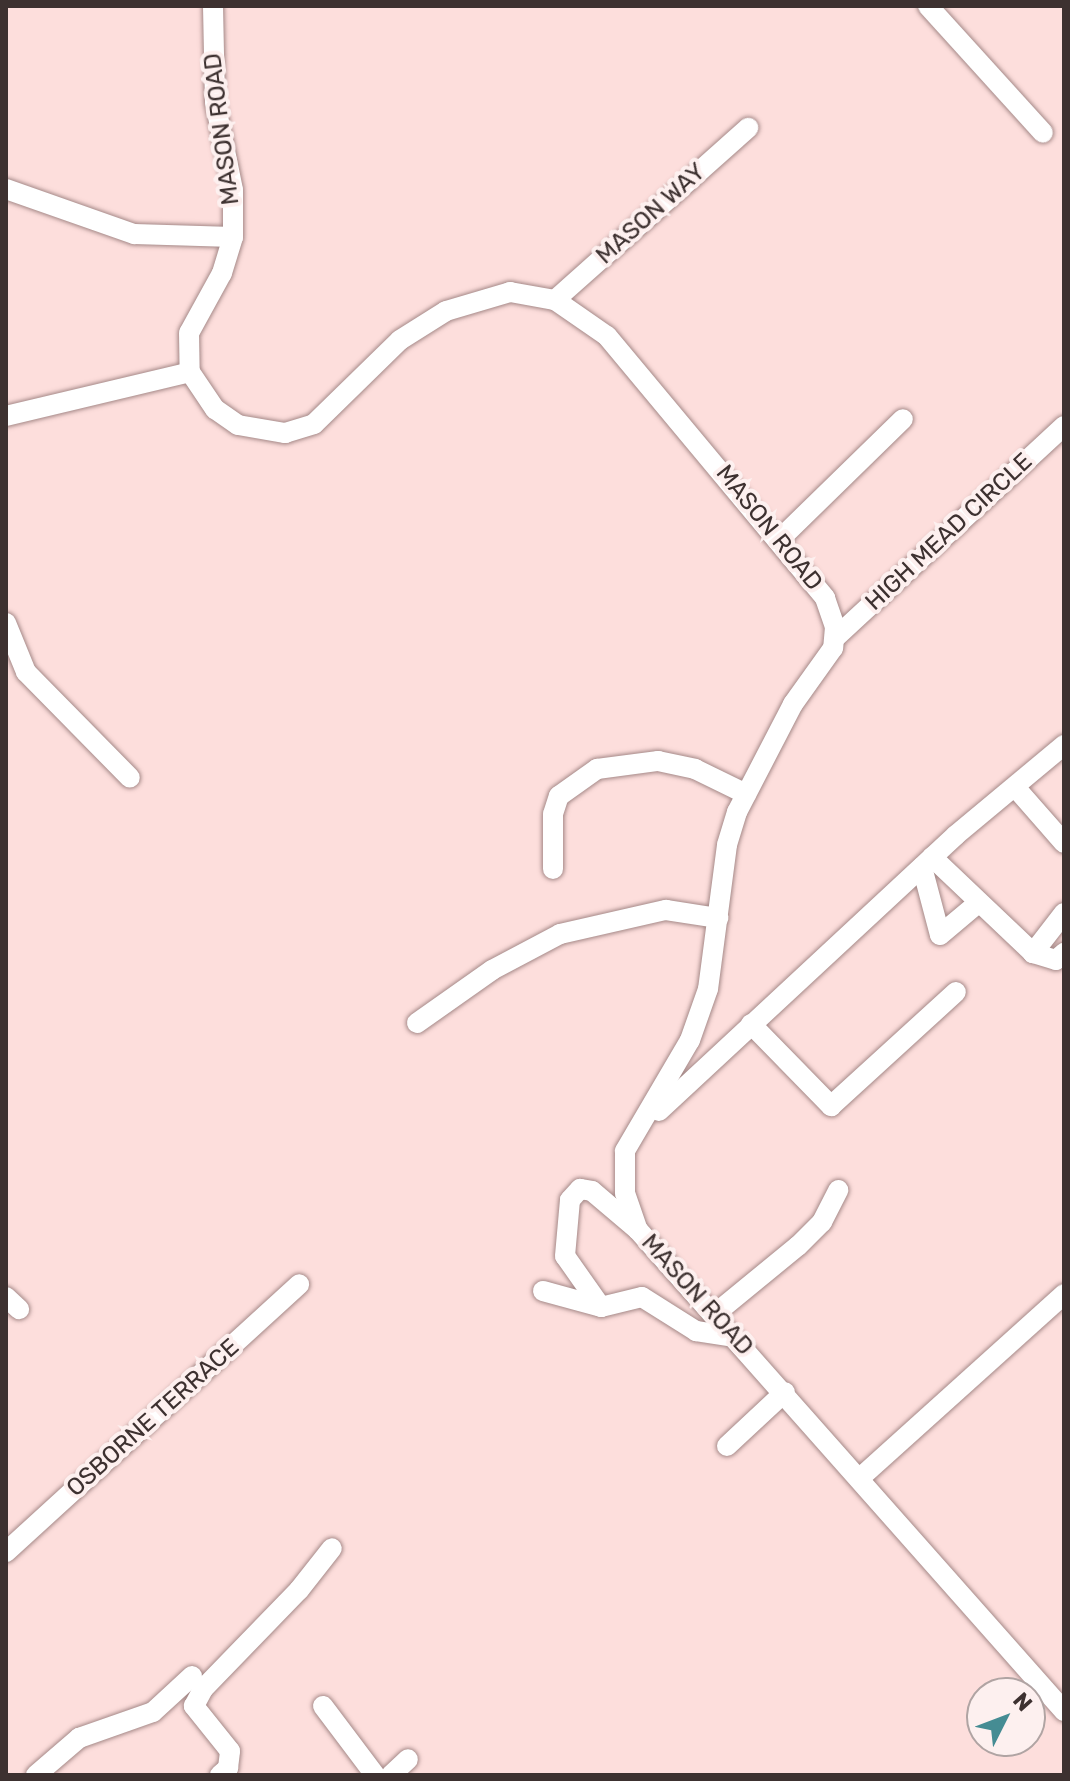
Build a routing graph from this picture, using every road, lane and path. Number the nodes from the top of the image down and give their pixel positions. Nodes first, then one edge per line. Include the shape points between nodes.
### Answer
1 (213, 6) edge
2 (928, 6) edge
3 (748, 128) dead end
4 (1043, 133) dead end
5 (6, 189) edge
6 (233, 237) junction
7 (555, 300) junction
8 (190, 372) junction
9 (6, 416) edge
10 (903, 419) dead end
11 (1064, 426) edge
12 (779, 540) junction
13 (6, 623) edge
14 (835, 638) junction
15 (1064, 745) edge
16 (130, 778) dead end
17 (1015, 787) junction
18 (746, 794) junction
19 (1064, 843) edge
20 (927, 862) junction
21 (553, 869) dead end
22 (977, 904) junction
23 (1064, 913) edge
24 (718, 918) junction
25 (1033, 953) junction
26 (1064, 953) edge
27 (956, 992) dead end
28 (417, 1023) dead end
29 (751, 1024) junction
30 (644, 1124) junction
31 (838, 1190) dead end
32 (638, 1230) junction
33 (299, 1284) dead end
34 (543, 1291) dead end
35 (1064, 1294) edge
36 (601, 1307) junction
37 (716, 1313) junction
38 (734, 1337) junction
39 (785, 1392) junction
40 (727, 1446) dead end
41 (860, 1478) junction
42 (332, 1548) dead end
43 (6, 1552) edge
44 (192, 1676) dead end
45 (323, 1706) dead end
46 (1064, 1711) edge
47 (408, 1759) dead end
48 (36, 1775) edge
49 (220, 1775) edge
50 (375, 1775) edge
51 (391, 1775) edge

1 - 6 street, MASON ROAD via 215,102 233,190
2 - 4 street
3 - 7 street, MASON WAY
5 - 6 street via 134,234
6 - 8 street, MASON ROAD via 222,273 189,333
7 - 8 street, MASON ROAD via 510,292 446,311 400,340 314,424 285,433 238,425 209,403
7 - 12 street, MASON ROAD via 607,336
8 - 9 street
10 - 12 street
11 - 14 street, HIGH MEAD CIRCLE
12 - 14 street, MASON ROAD via 825,598
13 - 16 street via 26,672
14 - 18 street, MASON ROAD via 821,671 793,704
15 - 17 street
17 - 19 street
17 - 20 street
18 - 21 street via 695,769 658,761 597,769 559,796 552,826
18 - 24 street, MASON ROAD via 727,845
20 - 22 street
20 - 22 street via 940,935
20 - 29 street
22 - 25 street
23 - 25 street
24 - 28 street via 666,910 560,934 492,970
24 - 30 street, MASON ROAD via 708,989 690,1040
25 - 26 street via 1056,960
27 - 29 street via 831,1106
29 - 30 street
30 - 32 street, MASON ROAD via 625,1151 625,1193
31 - 37 street via 822,1222
32 - 36 street via 592,1191 580,1189 570,1200 565,1256
32 - 37 street, MASON ROAD
33 - 43 street, OSBORNE TERRACE
34 - 36 street
35 - 41 street
36 - 38 street via 642,1297 696,1331
37 - 38 street, MASON ROAD
38 - 39 street, MASON ROAD
39 - 40 street
39 - 41 street, MASON ROAD
41 - 46 street, MASON ROAD
42 - 49 street via 299,1590 203,1689 194,1706 230,1751 228,1768
44 - 48 street via 153,1712 79,1738
45 - 50 street
47 - 51 street

